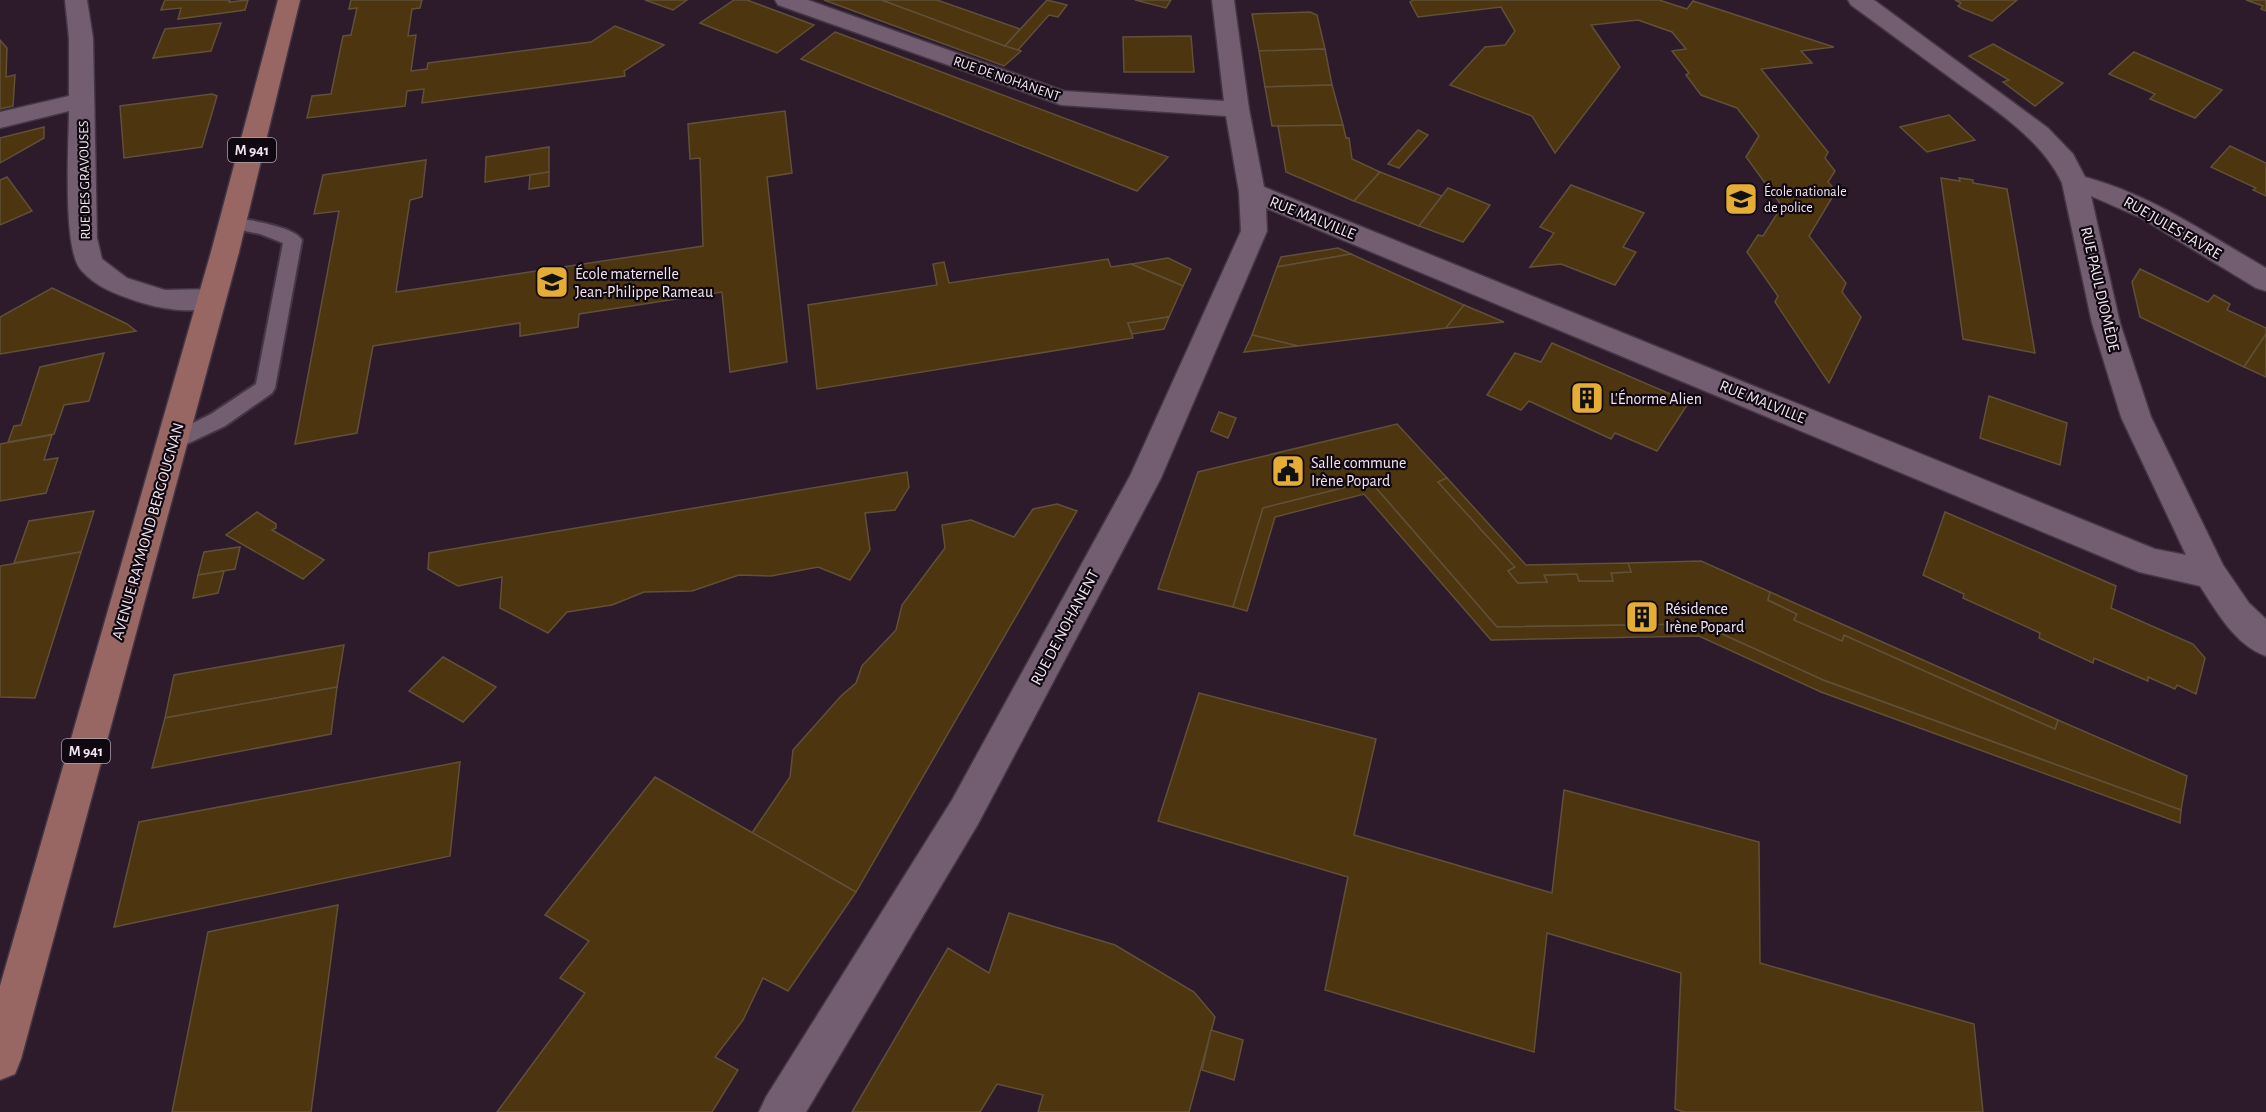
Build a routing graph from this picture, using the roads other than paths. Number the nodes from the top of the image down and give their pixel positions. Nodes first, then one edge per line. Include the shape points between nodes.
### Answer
1 (76, 0) edge
2 (288, 0) edge
3 (786, 0) edge
4 (1223, 0) edge
5 (1859, 0) edge
6 (82, 100) junction
7 (1238, 109) junction
8 (0, 120) edge
9 (2075, 183) junction
10 (1252, 192) junction
11 (232, 223) junction
12 (2266, 281) edge
13 (212, 298) junction
14 (172, 443) junction
15 (2211, 574) junction
16 (2266, 641) edge
17 (0, 1059) edge
18 (781, 1112) edge

1 - 6 street, RUE DES GRAVOUSES
2 - 11 main road, AVENUE RAYMOND BERGOUGNAN / M 941
3 - 7 street, RUE DE NOHANENT via 1061,98
4 - 7 street, RUE DE NOHANENT
5 - 9 street, RUE PAUL DIOMÈDE via 2039,134 2064,160
6 - 8 street
6 - 13 street, RUE DES GRAVOUSES via 83,238 90,263 117,285 164,300
7 - 10 street, RUE DE NOHANENT
9 - 12 street, RUE JULES FAVRE via 2128,200
9 - 15 street, RUE PAUL DIOMÈDE via 2106,323 2136,417
10 - 15 street, RUE MALVILLE via 2151,562
10 - 18 street, RUE DE NOHANENT via 1254,231 1145,478 965,812
11 - 13 main road, AVENUE RAYMOND BERGOUGNAN / M 941
11 - 14 lane via 293,240 265,388 218,420
13 - 14 main road, AVENUE RAYMOND BERGOUGNAN / M 941
14 - 17 main road, AVENUE RAYMOND BERGOUGNAN / M 941
15 - 16 street, RUE PAUL DIOMÈDE via 2237,613

